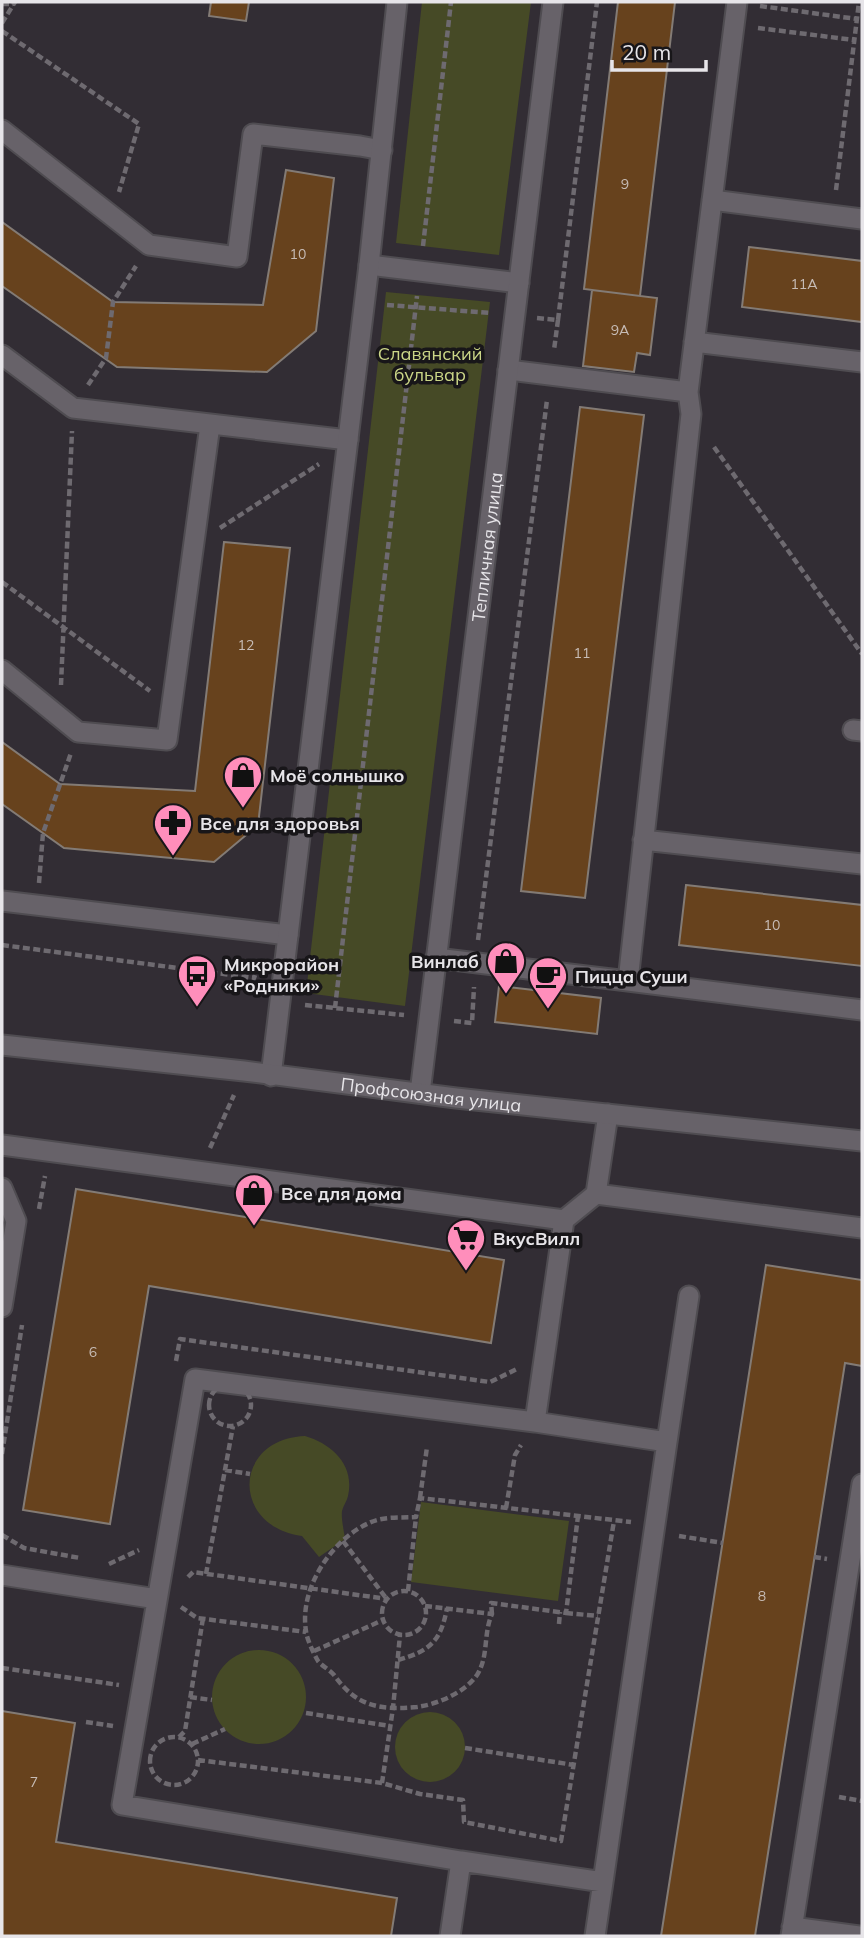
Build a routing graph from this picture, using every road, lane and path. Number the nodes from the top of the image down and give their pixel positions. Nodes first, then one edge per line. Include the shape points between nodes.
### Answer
1 (397, 2) edge
2 (451, 2) edge
3 (553, 2) edge
4 (597, 2) edge
5 (859, 2) edge
6 (14, 3) edge
7 (737, 3) edge
8 (2, 4) edge
9 (857, 19) junction
10 (2, 23) edge
11 (734, 24) junction
12 (2, 31) edge
13 (854, 40) junction
14 (2, 130) edge
15 (382, 150) junction
16 (712, 200) junction
17 (832, 215) junction
18 (112, 216) junction
19 (862, 219) edge
20 (149, 245) junction
21 (369, 265) junction
22 (420, 271) junction
23 (519, 283) junction
24 (558, 320) dead end
25 (694, 342) junction
26 (2, 355) edge
27 (862, 362) edge
28 (508, 370) junction
29 (688, 392) junction
30 (73, 408) junction
31 (691, 414) junction
32 (209, 425) junction
33 (348, 440) junction
34 (321, 462) dead end
35 (193, 545) junction
36 (2, 582) edge
37 (64, 627) junction
38 (862, 654) edge
39 (2, 670) edge
40 (171, 706) junction
41 (59, 717) junction
42 (78, 732) junction
43 (643, 840) junction
44 (862, 864) edge
45 (2, 901) edge
46 (37, 905) junction
47 (288, 935) junction
48 (2, 945) edge
49 (436, 958) junction
50 (475, 962) junction
51 (254, 978) junction
52 (628, 981) junction
53 (253, 992) dead end
54 (279, 1003) junction
55 (335, 1008) junction
56 (862, 1010) edge
57 (429, 1018) junction
58 (2, 1045) edge
59 (244, 1071) junction
60 (271, 1076) junction
61 (419, 1093) junction
62 (608, 1114) junction
63 (862, 1141) edge
64 (2, 1144) edge
65 (200, 1171) junction
66 (2, 1188) edge
67 (596, 1194) junction
68 (564, 1220) junction
69 (862, 1228) edge
70 (689, 1296) dead end
71 (2, 1307) edge
72 (535, 1422) junction
73 (233, 1426) dead end
74 (667, 1442) junction
75 (427, 1447) dead end
76 (225, 1470) junction
77 (250, 1474) dead end
78 (862, 1484) edge
79 (420, 1498) junction
80 (506, 1508) junction
81 (578, 1516) junction
82 (416, 1517) junction
83 (614, 1521) junction
84 (654, 1528) junction
85 (343, 1541) junction
86 (723, 1543) dead end
87 (206, 1574) junction
88 (2, 1575) edge
89 (183, 1581) dead end
90 (312, 1588) junction
91 (408, 1591) junction
92 (166, 1597) junction
93 (387, 1599) junction
94 (425, 1606) junction
95 (447, 1608) junction
96 (563, 1612) junction
97 (492, 1614) junction
98 (598, 1616) junction
99 (203, 1618) junction
100 (383, 1620) junction
101 (559, 1624) dead end
102 (306, 1632) junction
103 (400, 1635) junction
104 (314, 1651) junction
105 (398, 1660) junction
106 (2, 1668) edge
107 (124, 1685) dead end
108 (190, 1697) junction
109 (212, 1700) dead end
110 (393, 1708) junction
111 (306, 1713) dead end
112 (86, 1722) dead end
113 (117, 1726) dead end
114 (390, 1726) junction
115 (225, 1729) dead end
116 (179, 1737) junction
117 (192, 1744) junction
118 (465, 1748) dead end
119 (198, 1760) junction
120 (574, 1765) junction
121 (382, 1783) junction
122 (461, 1861) junction
123 (603, 1882) junction
124 (791, 1932) edge
125 (450, 1936) edge
126 (595, 1936) edge
127 (859, 1936) edge

1 - 15 street
2 - 22 path
3 - 23 street, Тепличная улица
4 - 24 path
5 - 9 path
6 - 8 path
6 - 10 path
7 - 9 path
7 - 11 street
9 - 13 path
11 - 13 path
11 - 16 street
12 - 18 path via 139,124
13 - 17 path
14 - 18 street
15 - 20 street via 253,134 237,257
15 - 21 street
16 - 17 street
16 - 25 street
17 - 19 street
18 - 20 street
20 - 30 path via 113,302 106,358
21 - 22 street
21 - 33 street
22 - 23 street
22 - 55 path
23 - 28 street, Тепличная улица
25 - 27 street
25 - 29 street
26 - 30 street
28 - 29 street
28 - 49 street, Тепличная улица
29 - 31 street
30 - 32 street
30 - 37 path
31 - 38 path
31 - 43 street
32 - 33 street
32 - 35 street
33 - 47 street
34 - 35 path
35 - 40 street
36 - 37 path
37 - 40 path
37 - 41 path
39 - 41 street
40 - 42 street via 167,740
41 - 42 street
42 - 46 path via 43,833
43 - 44 street
43 - 52 street
45 - 46 street
46 - 47 street
47 - 54 street
48 - 51 path
49 - 50 street
49 - 57 street, Тепличная улица
50 - 52 street
50 - 57 path via 472,1023
51 - 53 path
51 - 54 path
52 - 56 street
54 - 55 path
54 - 60 street
55 - 57 path
57 - 61 street, Тепличная улица
58 - 59 street, Профсоюзная улица
59 - 60 street, Профсоюзная улица
59 - 65 path
60 - 61 street, Профсоюзная улица
61 - 62 street, Профсоюзная улица
62 - 63 street, Профсоюзная улица
62 - 67 street
64 - 65 street
65 - 68 street
66 - 71 street via 16,1221
67 - 68 street
67 - 69 street
68 - 72 street
70 - 74 street
72 - 74 street
72 - 80 path via 514,1455
72 - 92 street via 195,1379
73 - 76 path
74 - 84 street
75 - 79 path
76 - 77 path
76 - 87 path
78 - 124 street
79 - 80 path
79 - 82 path
80 - 81 path
81 - 83 path
81 - 96 path
82 - 85 path via 370,1522
82 - 91 path
83 - 84 path
83 - 98 path
84 - 86 path
84 - 123 street
85 - 90 path via 319,1569
85 - 93 path
87 - 89 path via 193,1572
87 - 90 path
88 - 92 street
90 - 93 path
90 - 102 path
91 - 93 path via 398,1591
91 - 94 path via 418,1595
92 - 99 path
92 - 122 street via 122,1805
93 - 100 path
94 - 95 path
94 - 103 path via 421,1628
95 - 97 path
95 - 105 path via 443,1629 433,1643 417,1655
96 - 97 path via 491,1603
96 - 98 path
96 - 101 path
97 - 110 path via 486,1653 476,1675 462,1689 442,1701
98 - 120 path
99 - 102 path
99 - 108 path
100 - 103 path
100 - 104 path
102 - 104 path
103 - 105 path
104 - 110 path via 339,1685 357,1699 377,1708
105 - 110 path
106 - 107 path
108 - 109 path
108 - 116 path via 185,1731
110 - 114 path
111 - 114 path
112 - 113 path
114 - 121 path
115 - 117 path
116 - 117 path
116 - 119 path via 164,1739 153,1749 150,1764 157,1778 172,1786 188,1782
117 - 119 path
118 - 120 path
119 - 121 path
120 - 121 path via 561,1841 464,1822 463,1800
122 - 123 street
122 - 125 street
123 - 126 street
124 - 127 street

